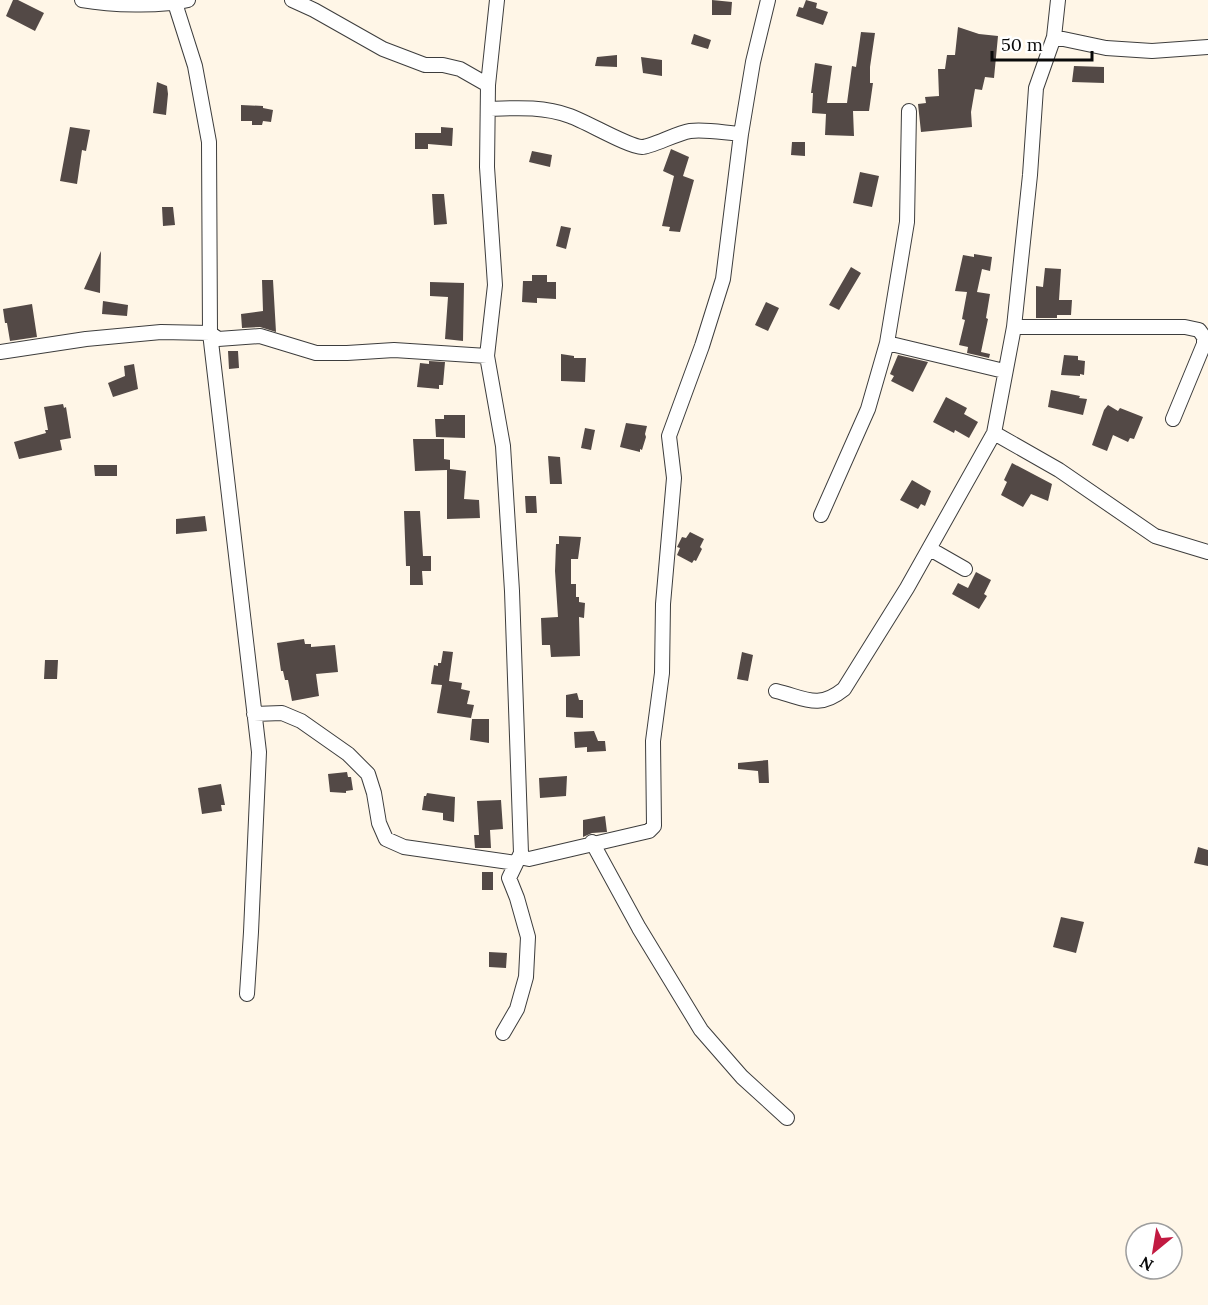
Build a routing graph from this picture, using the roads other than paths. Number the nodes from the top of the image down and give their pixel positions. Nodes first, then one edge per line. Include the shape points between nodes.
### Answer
1 (82, 0) edge
2 (292, 0) edge
3 (496, 0) edge
4 (768, 0) edge
5 (1058, 0) edge
6 (178, 1) edge
7 (1054, 37) junction
8 (1208, 47) edge
9 (488, 85) junction
10 (488, 109) junction
11 (909, 111) dead end
12 (741, 134) junction
13 (1014, 327) junction
14 (210, 333) junction
15 (887, 343) junction
16 (0, 352) edge
17 (487, 356) junction
18 (1004, 371) junction
19 (1173, 419) dead end
20 (994, 433) junction
21 (821, 515) dead end
22 (930, 549) junction
23 (1208, 552) edge
24 (964, 568) dead end
25 (776, 691) dead end
26 (254, 714) junction
27 (592, 842) junction
28 (519, 858) junction
29 (247, 994) dead end
30 (503, 1033) dead end
31 (788, 1118) dead end

1 - 6 street
2 - 9 street via 383,50 425,65 460,69
3 - 9 street
4 - 12 street
5 - 7 street
6 - 14 street via 209,142
7 - 8 street via 1106,48 1152,51
7 - 13 street via 1036,88
9 - 10 street
10 - 12 street via 552,110 643,147 692,131
10 - 17 street via 487,167 495,285
11 - 15 street via 907,222
12 - 27 street via 723,279 669,436 674,478 663,604 662,673 653,741 654,826 649,831
13 - 18 street
13 - 19 street via 1198,330 1204,344
14 - 16 street via 161,332
14 - 17 street via 218,339 260,336 316,353 394,350
14 - 26 street
15 - 18 street
15 - 21 street via 868,409
17 - 28 street via 503,447 512,591
18 - 20 street
20 - 22 street
20 - 23 street via 1059,470 1155,536
22 - 24 street
22 - 25 street via 844,689 831,700 818,702
26 - 28 street via 282,713 301,721 348,754 368,774 386,839 404,847
26 - 29 street via 259,752
27 - 28 street via 529,859
27 - 31 street via 701,1030 742,1077
28 - 30 street via 509,878 528,937 526,977 517,1009

